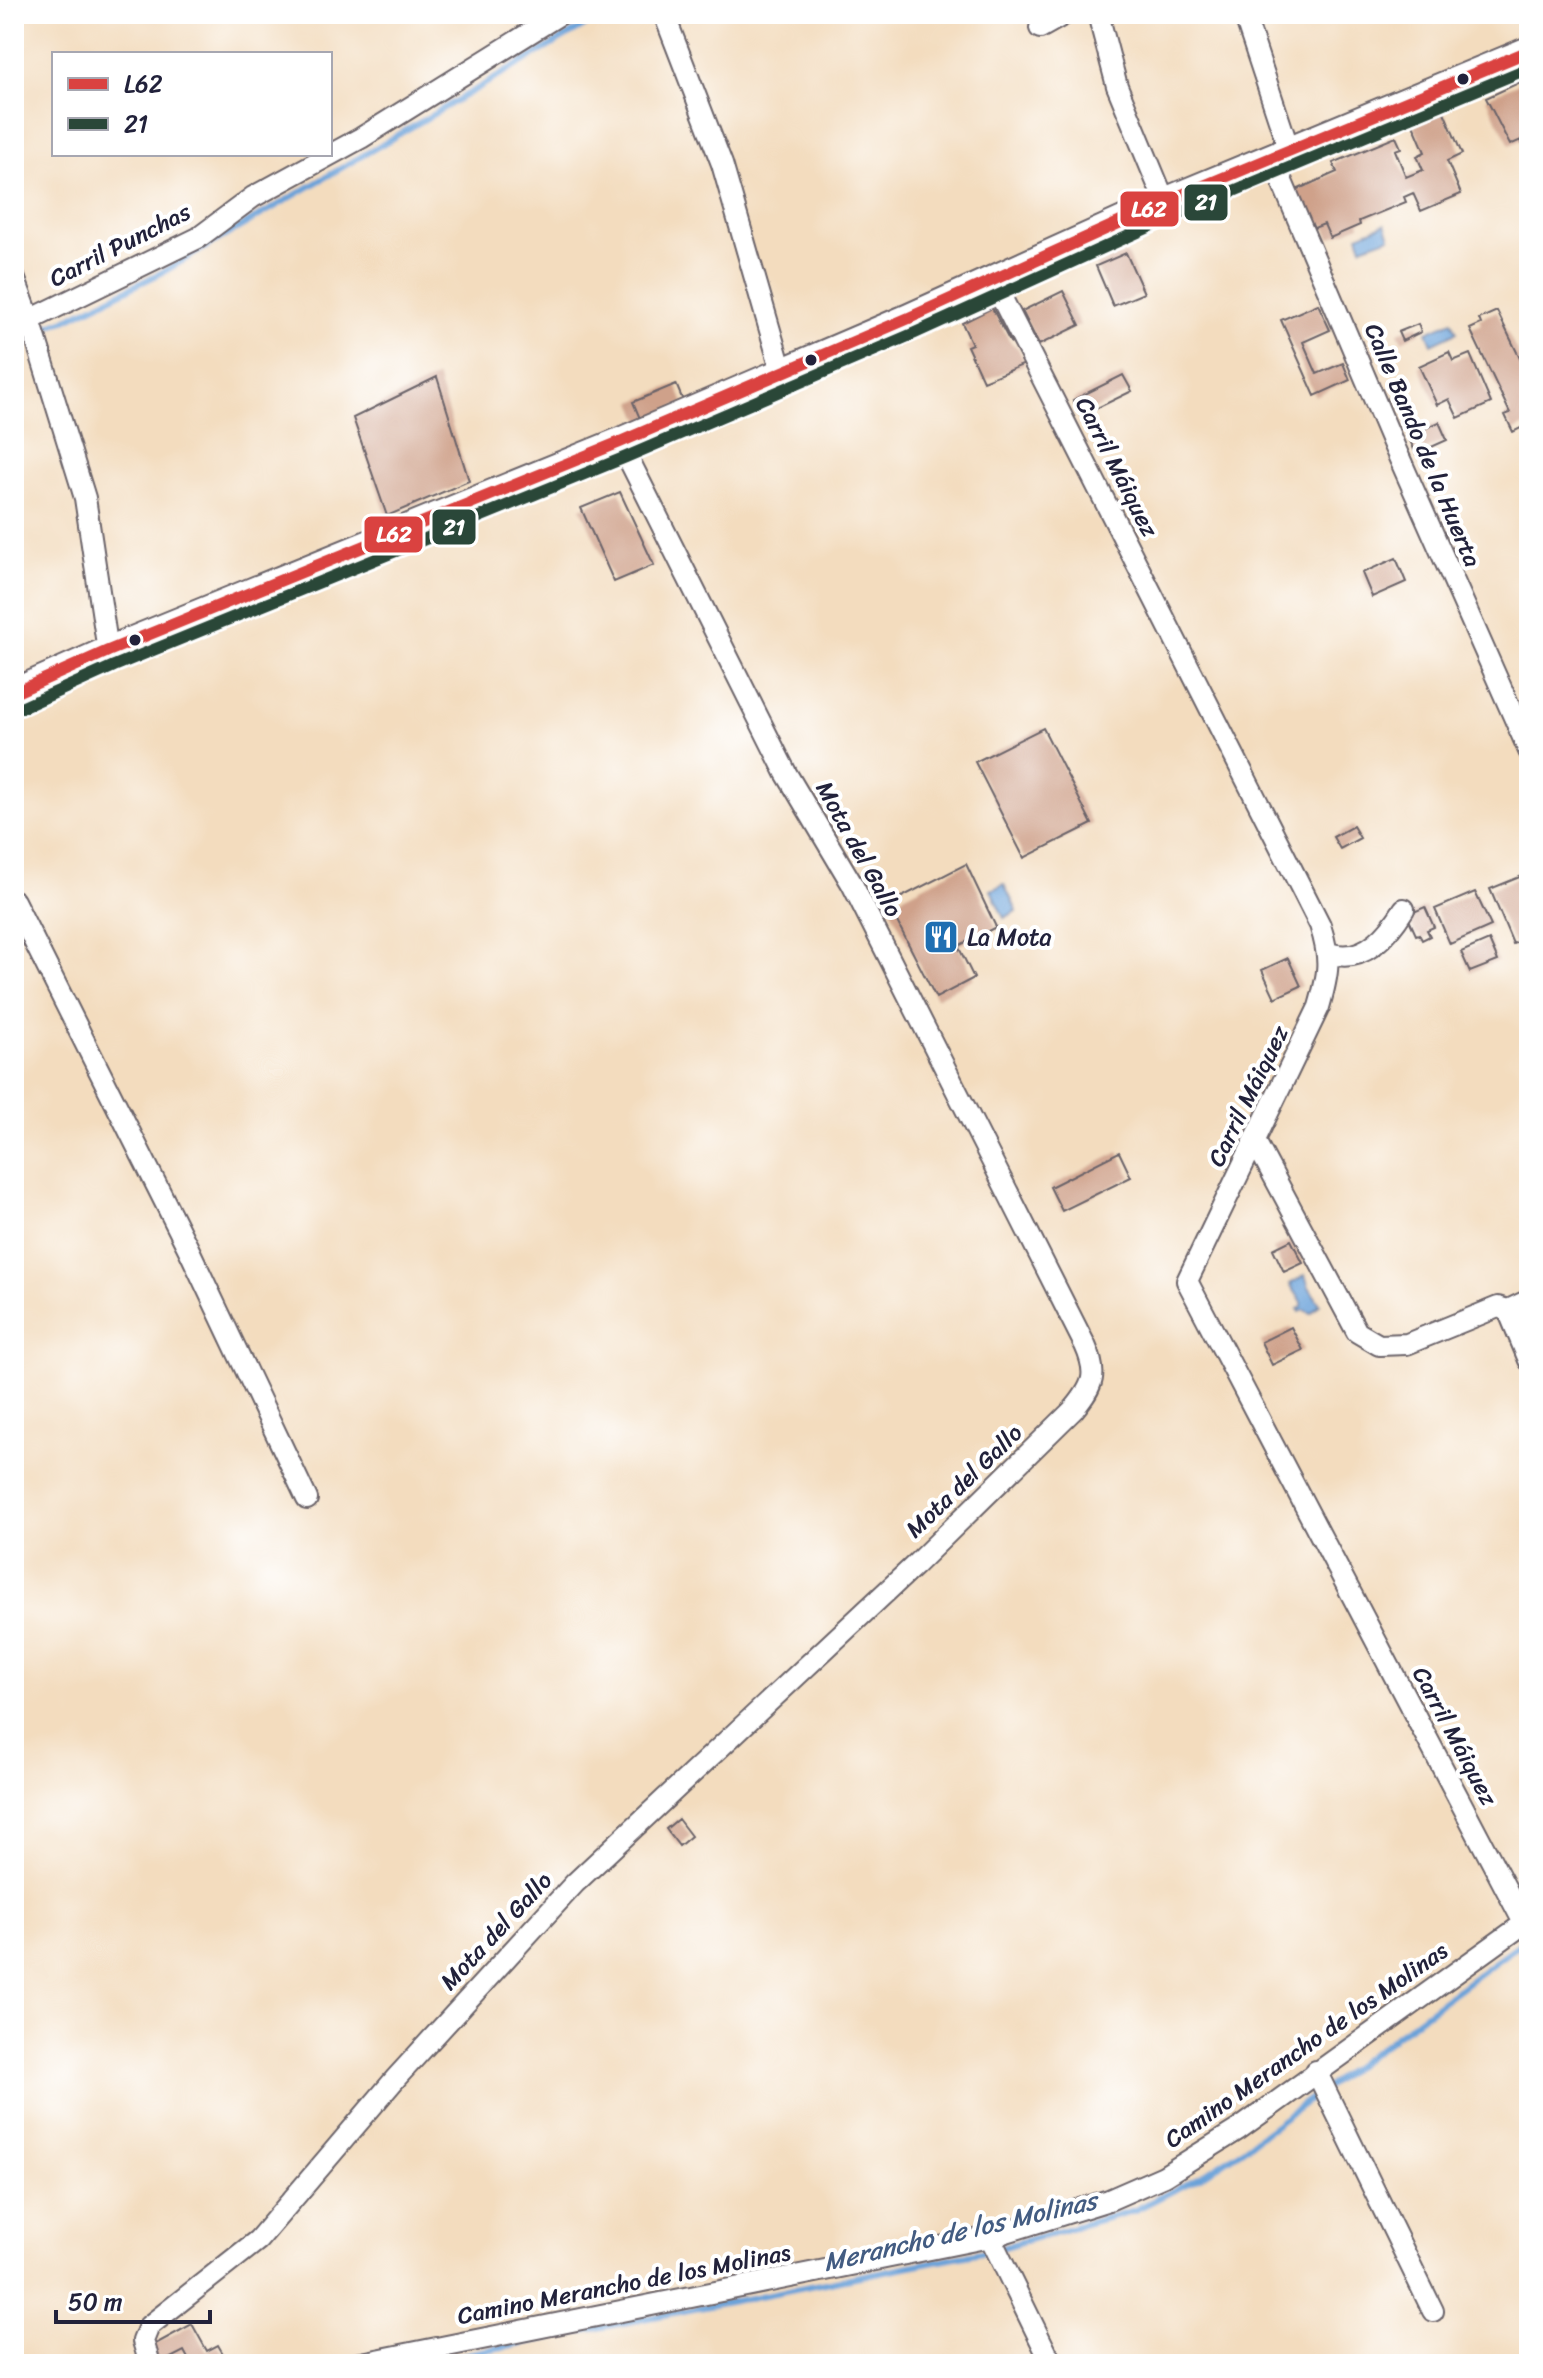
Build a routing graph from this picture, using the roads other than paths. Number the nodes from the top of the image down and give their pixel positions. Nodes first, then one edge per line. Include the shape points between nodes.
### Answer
1 (560, 14) edge
2 (664, 14) edge
3 (1065, 14) edge
4 (1098, 14) edge
5 (1244, 14) edge
6 (1040, 28) dead end
7 (1529, 51) edge
8 (332, 154) edge
9 (1280, 154) junction
10 (328, 156) edge
11 (1165, 202) junction
12 (14, 277) edge
13 (993, 281) junction
14 (33, 327) junction
15 (782, 372) junction
16 (620, 442) junction
17 (108, 651) junction
18 (14, 693) edge
19 (1529, 751) edge
20 (14, 901) edge
21 (1404, 909) dead end
22 (1329, 953) junction
23 (1255, 1141) junction
24 (1529, 1300) edge
25 (1508, 1310) junction
26 (1529, 1360) edge
27 (307, 1499) dead end
28 (1526, 1922) edge
29 (1322, 2084) junction
30 (994, 2245) junction
31 (1433, 2311) dead end
32 (150, 2364) edge
33 (357, 2364) edge
34 (1052, 2364) edge

1 - 8 street, Carril Punchas
2 - 15 street via 722,164
3 - 6 street
4 - 11 street via 1117,86
5 - 9 street, Calle Bando de la Huerta
7 - 9 main road
9 - 11 main road
9 - 19 street, Calle Bando de la Huerta via 1401,463
10 - 14 street, Carril Punchas via 253,197 198,238
11 - 13 main road
12 - 14 street, Carril Punchas
13 - 15 main road
13 - 22 street, Carril Máiquez via 1320,925
14 - 17 street via 85,498
15 - 16 main road
16 - 17 main road
16 - 32 street, Mota del Gallo via 1085,1345 1093,1379 1074,1409 915,1565 575,1883 396,2078 258,2240 149,2326 143,2341
17 - 18 main road
20 - 27 street
21 - 22 street via 1369,949 1341,958
22 - 23 street, Carril Máiquez via 1319,1007
23 - 25 street via 1357,1332 1379,1345 1407,1344 1498,1307
23 - 28 street, Carril Máiquez via 1187,1281
24 - 25 street
25 - 26 street
28 - 29 street, Camino Merancho de los Molinas
29 - 30 street, Camino Merancho de los Molinas via 1164,2176
29 - 31 street
30 - 33 street, Camino Merancho de los Molinas
30 - 34 street

